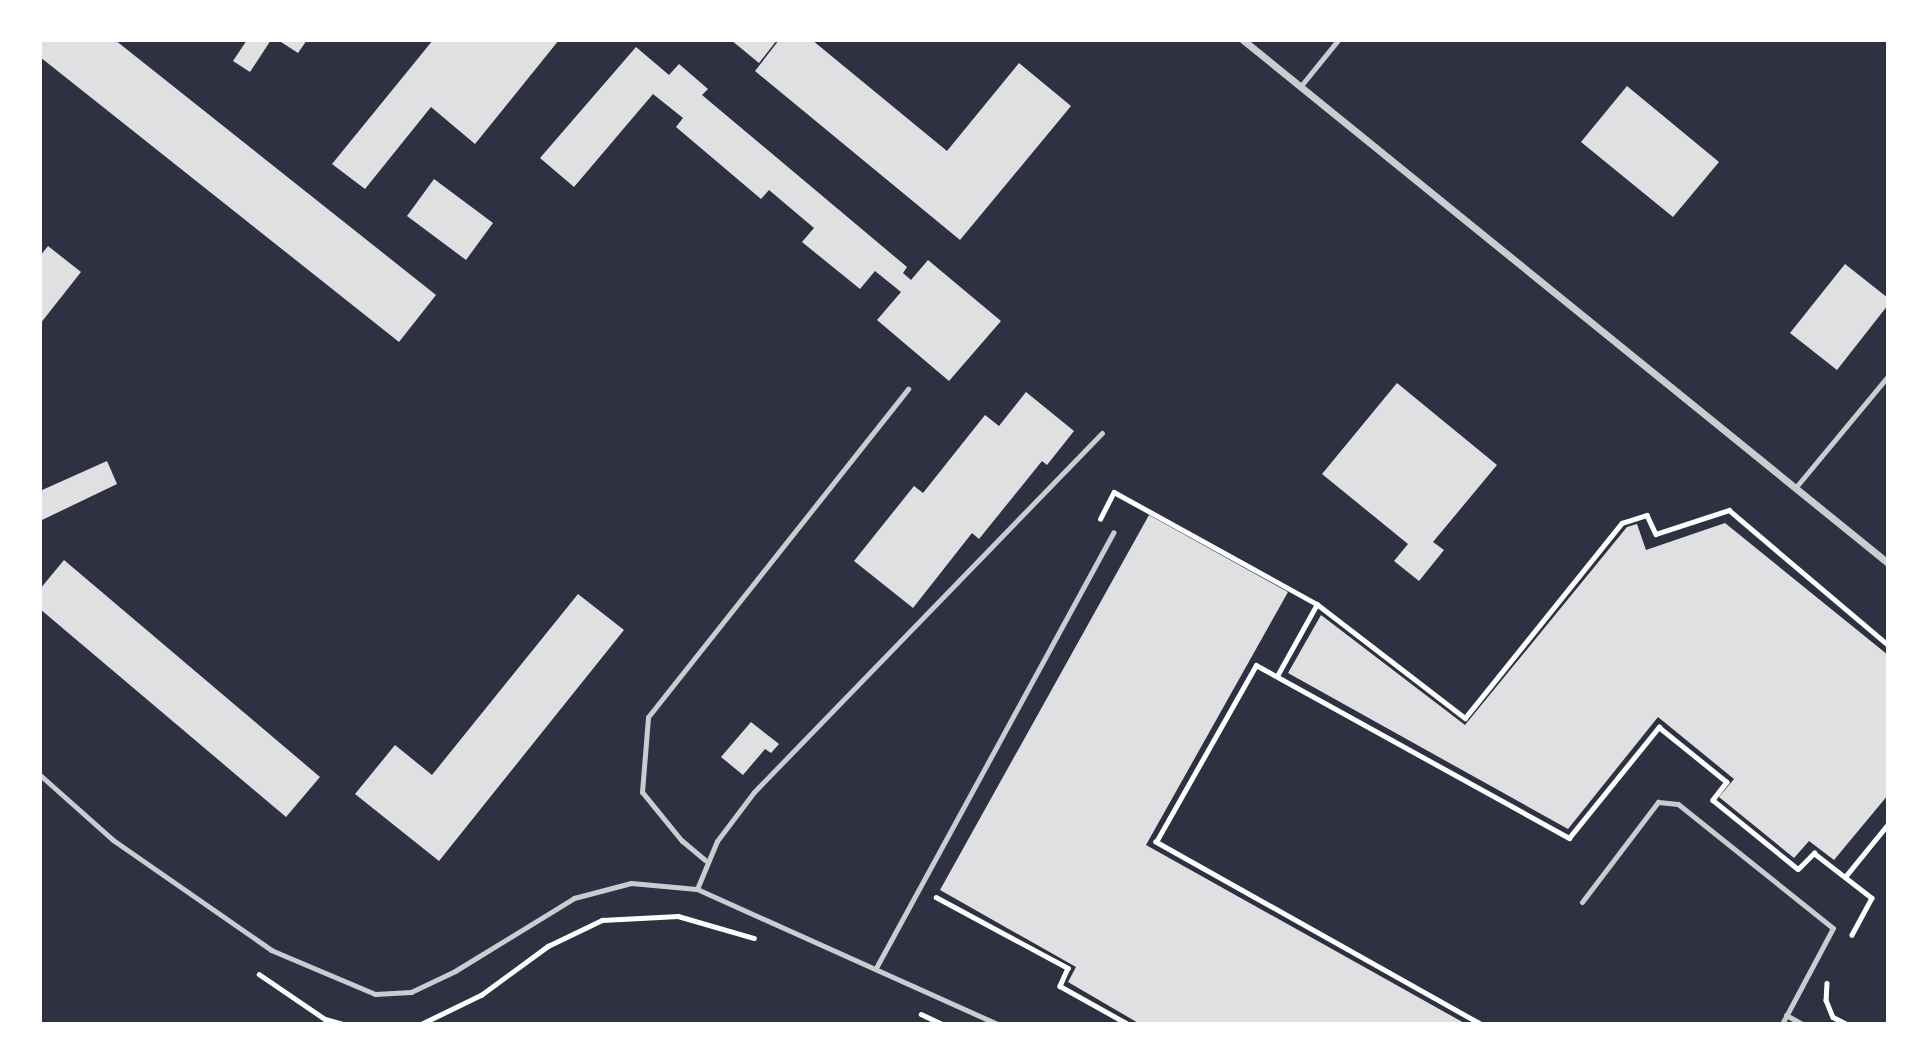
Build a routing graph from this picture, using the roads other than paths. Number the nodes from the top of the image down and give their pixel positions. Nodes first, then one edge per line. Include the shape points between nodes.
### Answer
1 (1244, 40) edge
2 (1338, 40) edge
3 (1300, 87) junction
4 (1888, 376) edge
5 (908, 389) dead end
6 (1102, 433) dead end
7 (1796, 487) junction
8 (1114, 532) dead end
9 (1888, 563) edge
10 (40, 775) edge
11 (705, 860) junction
12 (697, 889) junction
13 (1582, 902) dead end
14 (877, 967) junction
15 (1786, 1015) junction
16 (997, 1024) edge
17 (1782, 1024) edge
18 (1802, 1024) edge

1 - 3 street
2 - 3 lane
3 - 7 street
4 - 7 lane
5 - 11 lane via 648,717 642,792 682,841
6 - 11 lane via 754,792
7 - 9 street
8 - 14 lane
10 - 12 lane via 113,840 271,950 375,994 411,992 455,971 575,898 631,883
11 - 12 lane
12 - 14 lane
13 - 15 lane via 1658,802 1678,804 1833,928
14 - 16 lane
15 - 17 lane
15 - 18 lane

